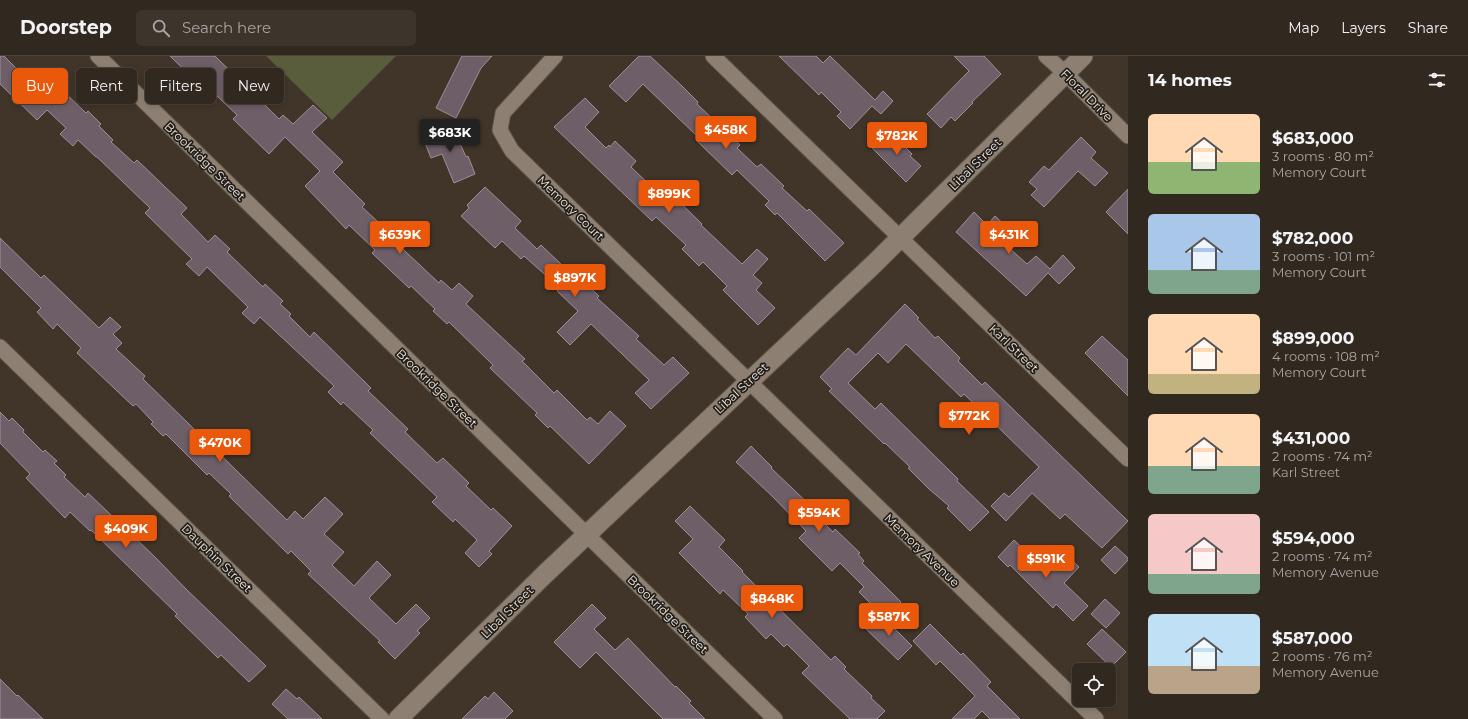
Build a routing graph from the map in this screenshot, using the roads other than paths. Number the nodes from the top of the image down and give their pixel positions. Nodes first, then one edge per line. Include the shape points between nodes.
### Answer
1 (98, 56) edge
2 (555, 56) edge
3 (713, 56) edge
4 (1046, 56) edge
5 (1082, 56) edge
6 (1065, 73) junction
7 (1128, 136) edge
8 (900, 238) junction
9 (0, 347) edge
10 (749, 382) junction
11 (1128, 459) edge
12 (586, 535) junction
13 (382, 719) edge
14 (398, 719) edge
15 (775, 719) edge
16 (1096, 719) edge

1 - 12 street, Brookridge Street
2 - 10 street, Memory Court via 503,113 500,130 512,151
3 - 8 street
4 - 6 street, Floral Drive
5 - 6 street, Libal Street
6 - 7 street, Floral Drive
6 - 8 street, Libal Street
8 - 10 street, Libal Street
8 - 11 street, Karl Street
9 - 13 street, Dauphin Street
10 - 12 street, Libal Street
10 - 16 street, Memory Avenue
12 - 14 street, Libal Street
12 - 15 street, Brookridge Street

